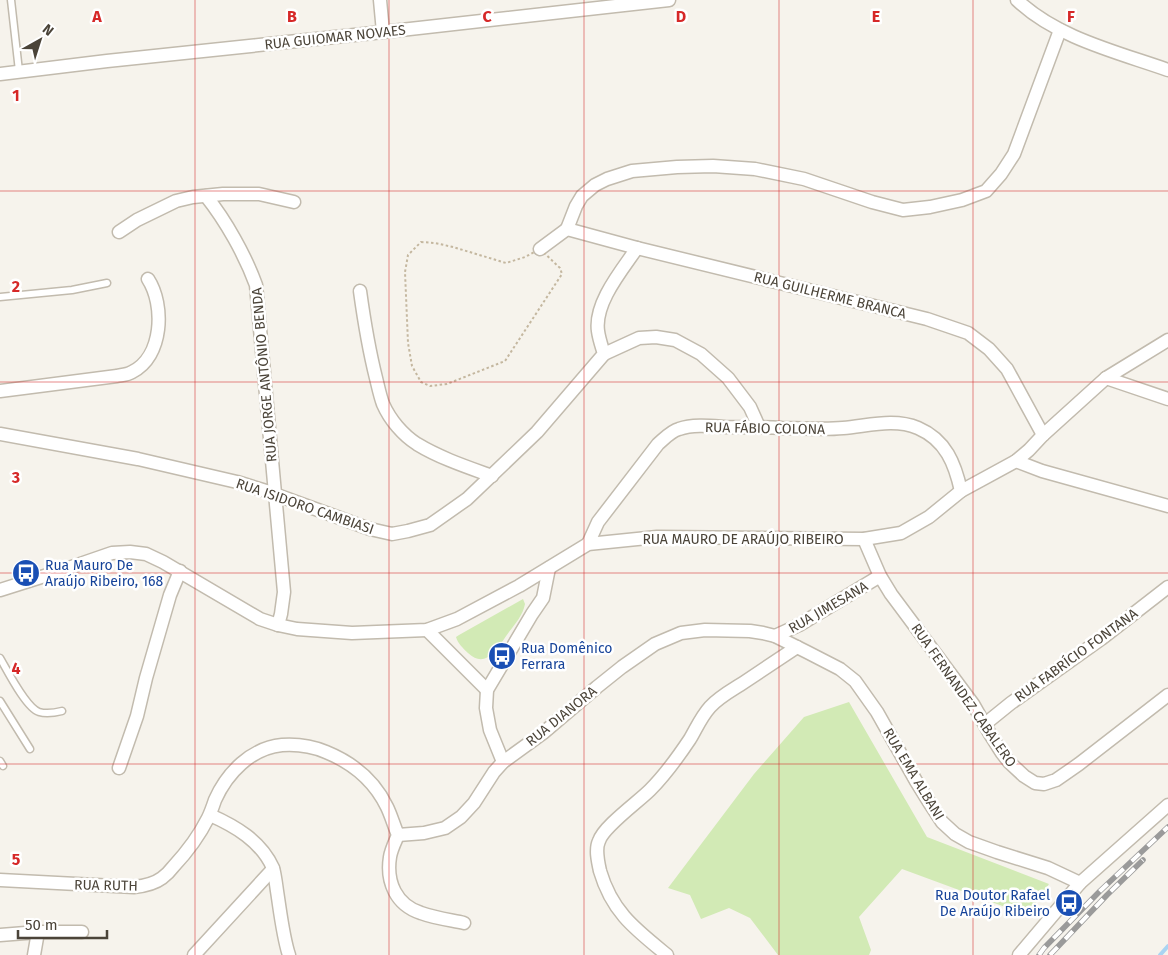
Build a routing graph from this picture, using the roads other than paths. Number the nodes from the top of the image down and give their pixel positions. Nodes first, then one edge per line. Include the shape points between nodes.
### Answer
1 (11, 0) edge
2 (380, 0) edge
3 (669, 0) edge
4 (1017, 0) edge
5 (1060, 30) junction
6 (383, 32) junction
7 (1168, 70) edge
8 (19, 71) junction
9 (0, 74) edge
10 (206, 196) junction
11 (294, 202) dead end
12 (567, 230) junction
13 (119, 232) dead end
14 (637, 248) junction
15 (540, 249) road end
16 (148, 279) dead end
17 (107, 283) dead end
18 (360, 292) dead end
19 (0, 297) edge
20 (1168, 340) edge
21 (604, 354) junction
22 (1106, 378) junction
23 (0, 391) edge
24 (1168, 399) edge
25 (759, 427) junction
26 (0, 434) edge
27 (1043, 435) junction
28 (1016, 461) junction
29 (492, 476) junction
30 (961, 491) junction
31 (275, 495) junction
32 (1168, 506) edge
33 (864, 539) junction
34 (588, 544) junction
35 (549, 568) junction
36 (180, 571) junction
37 (880, 576) junction
38 (1168, 587) edge
39 (0, 590) edge
40 (278, 626) junction
41 (427, 630) junction
42 (775, 636) junction
43 (797, 647) junction
44 (0, 658) edge
45 (487, 690) junction
46 (1168, 695) edge
47 (0, 701) edge
48 (62, 711) dead end
49 (985, 724) junction
50 (30, 749) dead end
51 (503, 762) junction
52 (119, 768) dead end
53 (1168, 805) edge
54 (210, 815) junction
55 (398, 835) junction
56 (273, 869) junction
57 (0, 880) edge
58 (1080, 883) junction
59 (464, 923) dead end
60 (38, 932) junction
61 (82, 932) dead end
62 (0, 935) edge
63 (34, 955) edge
64 (194, 955) edge
65 (289, 955) edge
66 (667, 955) edge
67 (1019, 955) edge

1 - 8 lane
2 - 6 street
3 - 6 street, RUA GUIOMAR NOVAES
4 - 5 street
5 - 7 street
5 - 12 street via 1014,154 1001,174 978,194 930,207 903,210 804,179 755,169 712,166 632,171 607,179 582,196
6 - 8 street, RUA GUIOMAR NOVAES
8 - 9 street, RUA GUIOMAR NOVAES
10 - 11 street via 259,194
10 - 13 street via 176,201
10 - 31 street, RUA JORGE ANTÔNIO BENDA via 243,255 256,285
12 - 14 street, RUA GUILHERME BRANCA
12 - 15 street
14 - 21 street via 598,314 598,331
14 - 27 street, RUA GUILHERME BRANCA via 927,319 968,333 1007,369
16 - 23 street via 158,307 159,324 149,356 131,373
17 - 19 lane
18 - 29 street via 376,378 382,402 391,418 417,444
20 - 22 street, RUA MAURO DE ARAÚJO RIBEIRO
21 - 25 street via 639,338 675,340 701,354 728,378 750,407
21 - 29 street, RUA ISIDORO CAMBIASI via 536,432
22 - 24 street
22 - 27 street, RUA MAURO DE ARAÚJO RIBEIRO
25 - 30 street, RUA FÁBIO COLONA via 819,429 885,423 918,428 934,437 946,450 956,469
25 - 34 street, RUA FÁBIO COLONA via 700,426 679,429 666,436 598,522
26 - 31 street, RUA ISIDORO CAMBIASI via 138,459 237,482
27 - 28 street, RUA MAURO DE ARAÚJO RIBEIRO
28 - 30 street, RUA MAURO DE ARAÚJO RIBEIRO
28 - 32 street
29 - 31 street, RUA ISIDORO CAMBIASI via 467,499 430,525 392,534
30 - 33 street, RUA MAURO DE ARAÚJO RIBEIRO via 929,517 901,533
31 - 40 street, RUA JORGE ANTÔNIO BENDA via 284,592
33 - 34 street, RUA MAURO DE ARAÚJO RIBEIRO via 657,537
33 - 37 street, RUA FERNANDEZ CABALERO
34 - 35 street, RUA MAURO DE ARAÚJO RIBEIRO
35 - 41 street, RUA MAURO DE ARAÚJO RIBEIRO via 457,619
35 - 45 street via 543,598
36 - 39 street, RUA MAURO DE ARAÚJO RIBEIRO via 146,554 112,553
36 - 40 street, RUA MAURO DE ARAÚJO RIBEIRO via 260,619
36 - 52 street
37 - 42 street, RUA JIMESANA
37 - 49 street, RUA FERNANDEZ CABALERO
38 - 49 street, RUA FABRÍCIO FONTANA
40 - 41 street, RUA MAURO DE ARAÚJO RIBEIRO via 342,632
41 - 45 street
42 - 43 street, RUA EMA ALBANI
42 - 51 street, RUA DIANORA via 750,631 706,630 681,633 654,644
43 - 58 street, RUA EMA ALBANI via 840,669 855,681 942,822 955,834 968,842 1048,868
43 - 66 street via 710,707 665,773 598,841 599,868 612,901 631,925
44 - 48 lane via 27,703 37,712
45 - 51 street via 490,730
46 - 49 street, RUA FERNANDEZ CABALERO via 1079,764 1044,784 1035,783 1009,762
47 - 50 lane
51 - 55 street, RUA DIANORA via 461,817 444,828
53 - 58 street
54 - 55 street, RUA RUTH via 221,788 248,758 272,746 295,744 319,749 356,768 372,783 387,806
54 - 56 street via 254,842
54 - 57 street, RUA RUTH via 178,862 164,877 145,885 121,887
55 - 59 street via 390,855 393,890 403,903 420,913
56 - 64 street
56 - 65 street
58 - 67 street
60 - 61 street
60 - 62 street
60 - 63 street

